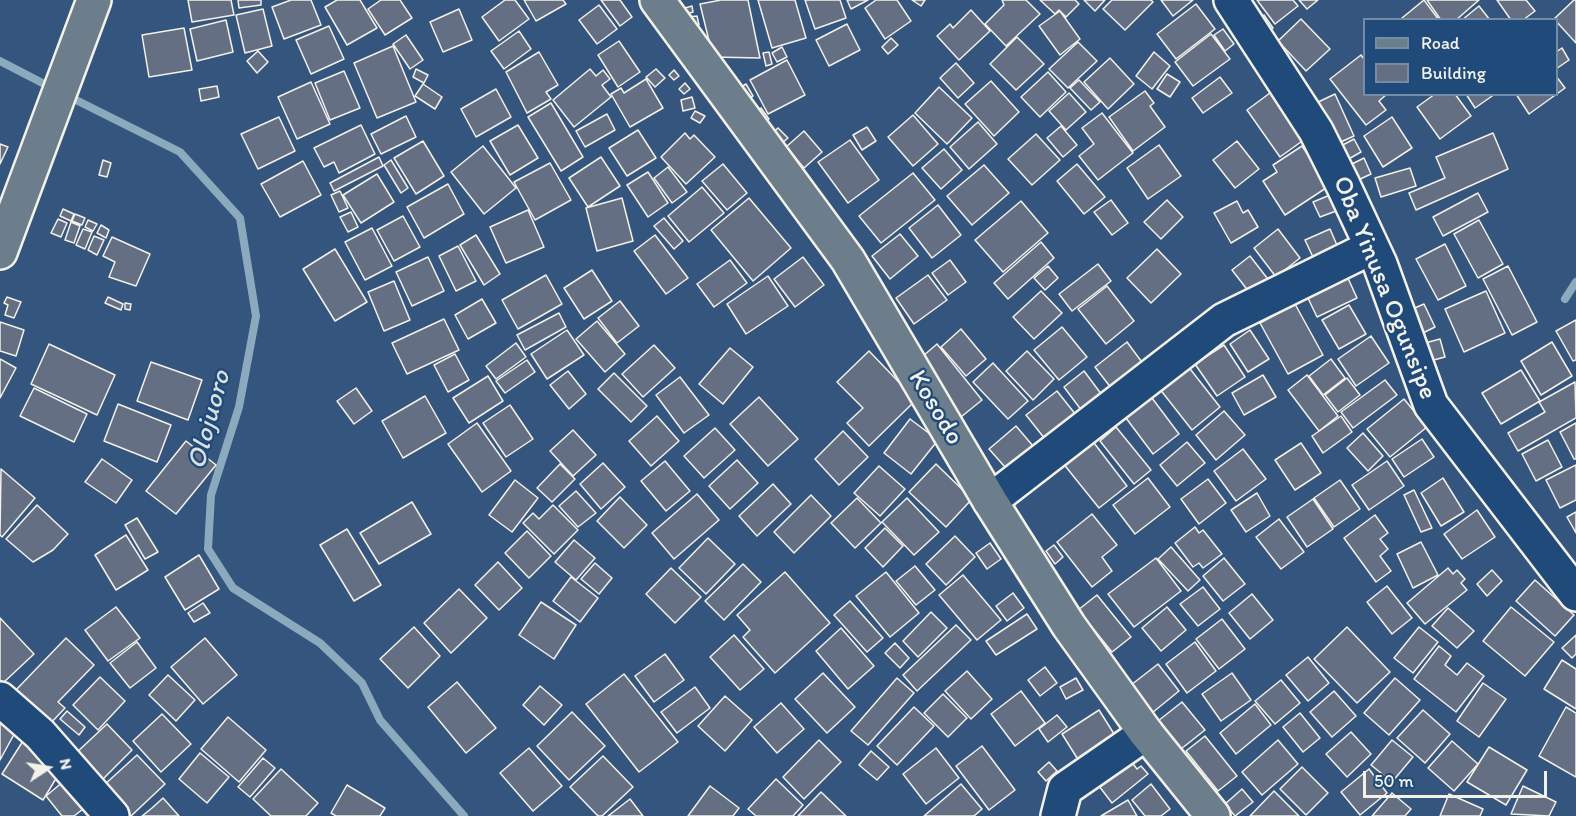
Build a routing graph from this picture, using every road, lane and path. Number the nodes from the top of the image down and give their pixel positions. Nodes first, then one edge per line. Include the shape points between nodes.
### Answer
1 (657, 0) edge
2 (1231, 0) edge
3 (91, 6) edge
4 (24, 185) junction
5 (0, 211) edge
6 (1372, 247) junction
7 (0, 252) edge
8 (990, 501) junction
9 (1576, 594) edge
10 (0, 699) edge
11 (1146, 733) junction
12 (112, 816) edge
13 (1058, 816) edge
14 (1213, 816) edge

1 - 8 main road, Kosodo via 848,260
2 - 6 street, Oba Yinusa Ogunsipe via 1316,131
3 - 4 main road
4 - 5 main road
4 - 7 main road
6 - 8 street via 1224,321
6 - 9 street, Oba Yinusa Ogunsipe via 1431,405
8 - 11 main road, Kosodo via 1070,626
10 - 12 street via 40,734
11 - 13 street via 1065,789
11 - 14 main road, Kosodo

